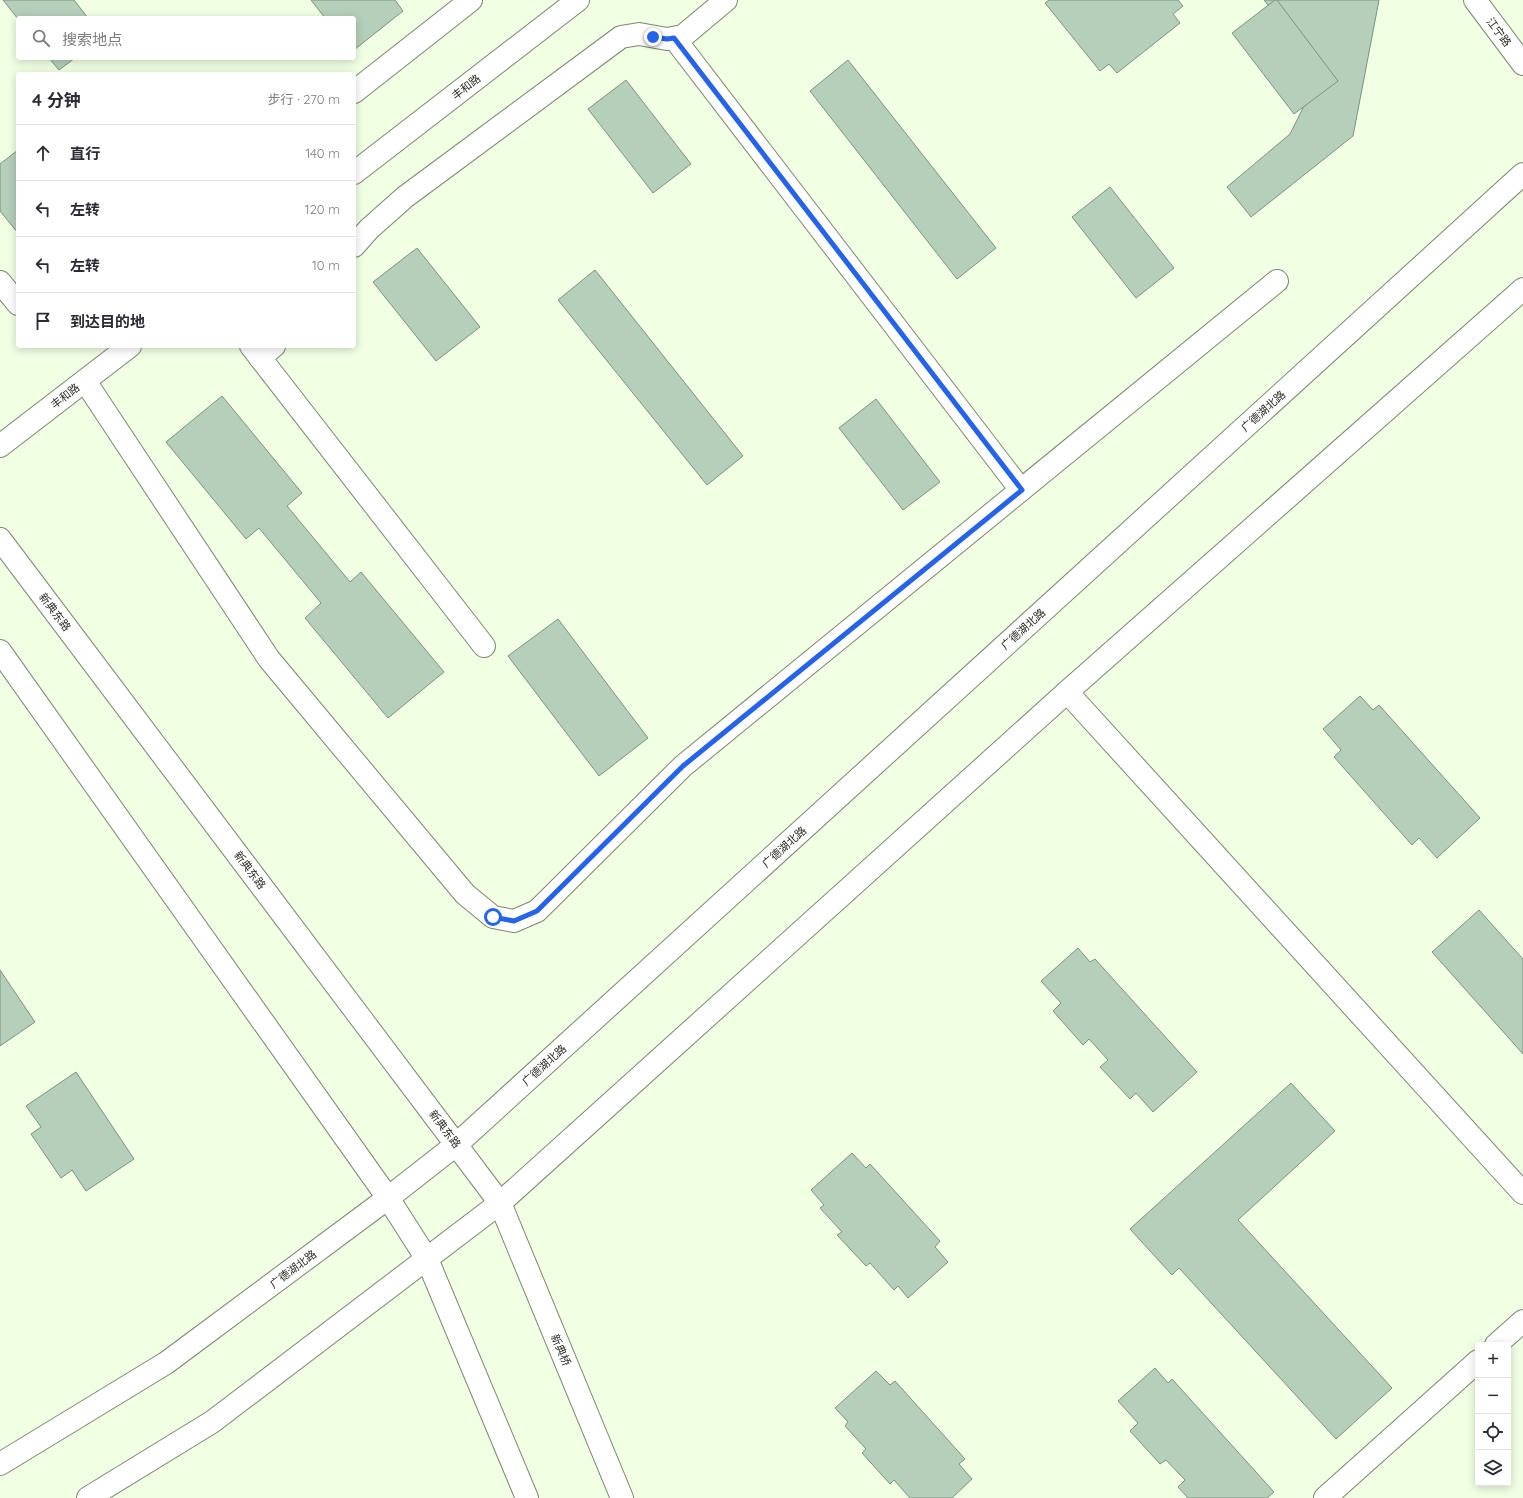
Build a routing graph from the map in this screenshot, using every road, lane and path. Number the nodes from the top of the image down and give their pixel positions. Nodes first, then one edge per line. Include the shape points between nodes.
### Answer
1 (471, 0) edge
2 (578, 0) edge
3 (726, 0) edge
4 (1475, 0) edge
5 (674, 38) junction
6 (1523, 64) edge
7 (356, 90) edge
8 (356, 171) edge
9 (1523, 174) edge
10 (356, 244) edge
11 (0, 282) edge
12 (1277, 282) dead end
13 (1523, 289) edge
14 (16, 302) edge
15 (127, 348) edge
16 (262, 350) edge
17 (85, 381) junction
18 (0, 446) edge
19 (1022, 490) junction
20 (0, 539) edge
21 (484, 646) dead end
22 (0, 652) edge
23 (1067, 692) junction
24 (457, 1144) junction
25 (1523, 1193) edge
26 (388, 1198) junction
27 (500, 1202) junction
28 (427, 1259) junction
29 (1523, 1321) edge
30 (1499, 1342) edge
31 (1475, 1364) edge
32 (0, 1464) edge
33 (88, 1498) edge
34 (526, 1498) edge
35 (622, 1498) edge
36 (1325, 1498) edge

1 - 7 main road
2 - 8 main road, 丰和路
3 - 5 main road via 683,36
4 - 6 main road, 江宁路
5 - 10 main road via 639,34 621,37 405,197
5 - 19 main road
9 - 24 main road, 广德湖北路
11 - 14 main road
12 - 19 main road
13 - 23 main road
15 - 17 main road, 丰和路
16 - 21 main road
17 - 18 main road, 丰和路
17 - 19 main road via 269,659 465,894 493,917 514,921 537,911 683,766
20 - 24 main road, 新典东路
22 - 26 main road
23 - 25 main road
23 - 27 main road
24 - 26 main road, 广德湖北路
24 - 27 main road, 新典东路
26 - 28 main road
26 - 32 main road, 广德湖北路 via 166,1364
27 - 28 main road
27 - 35 main road, 新典桥
28 - 33 main road via 212,1422
28 - 34 main road
29 - 30 main road
31 - 36 main road

